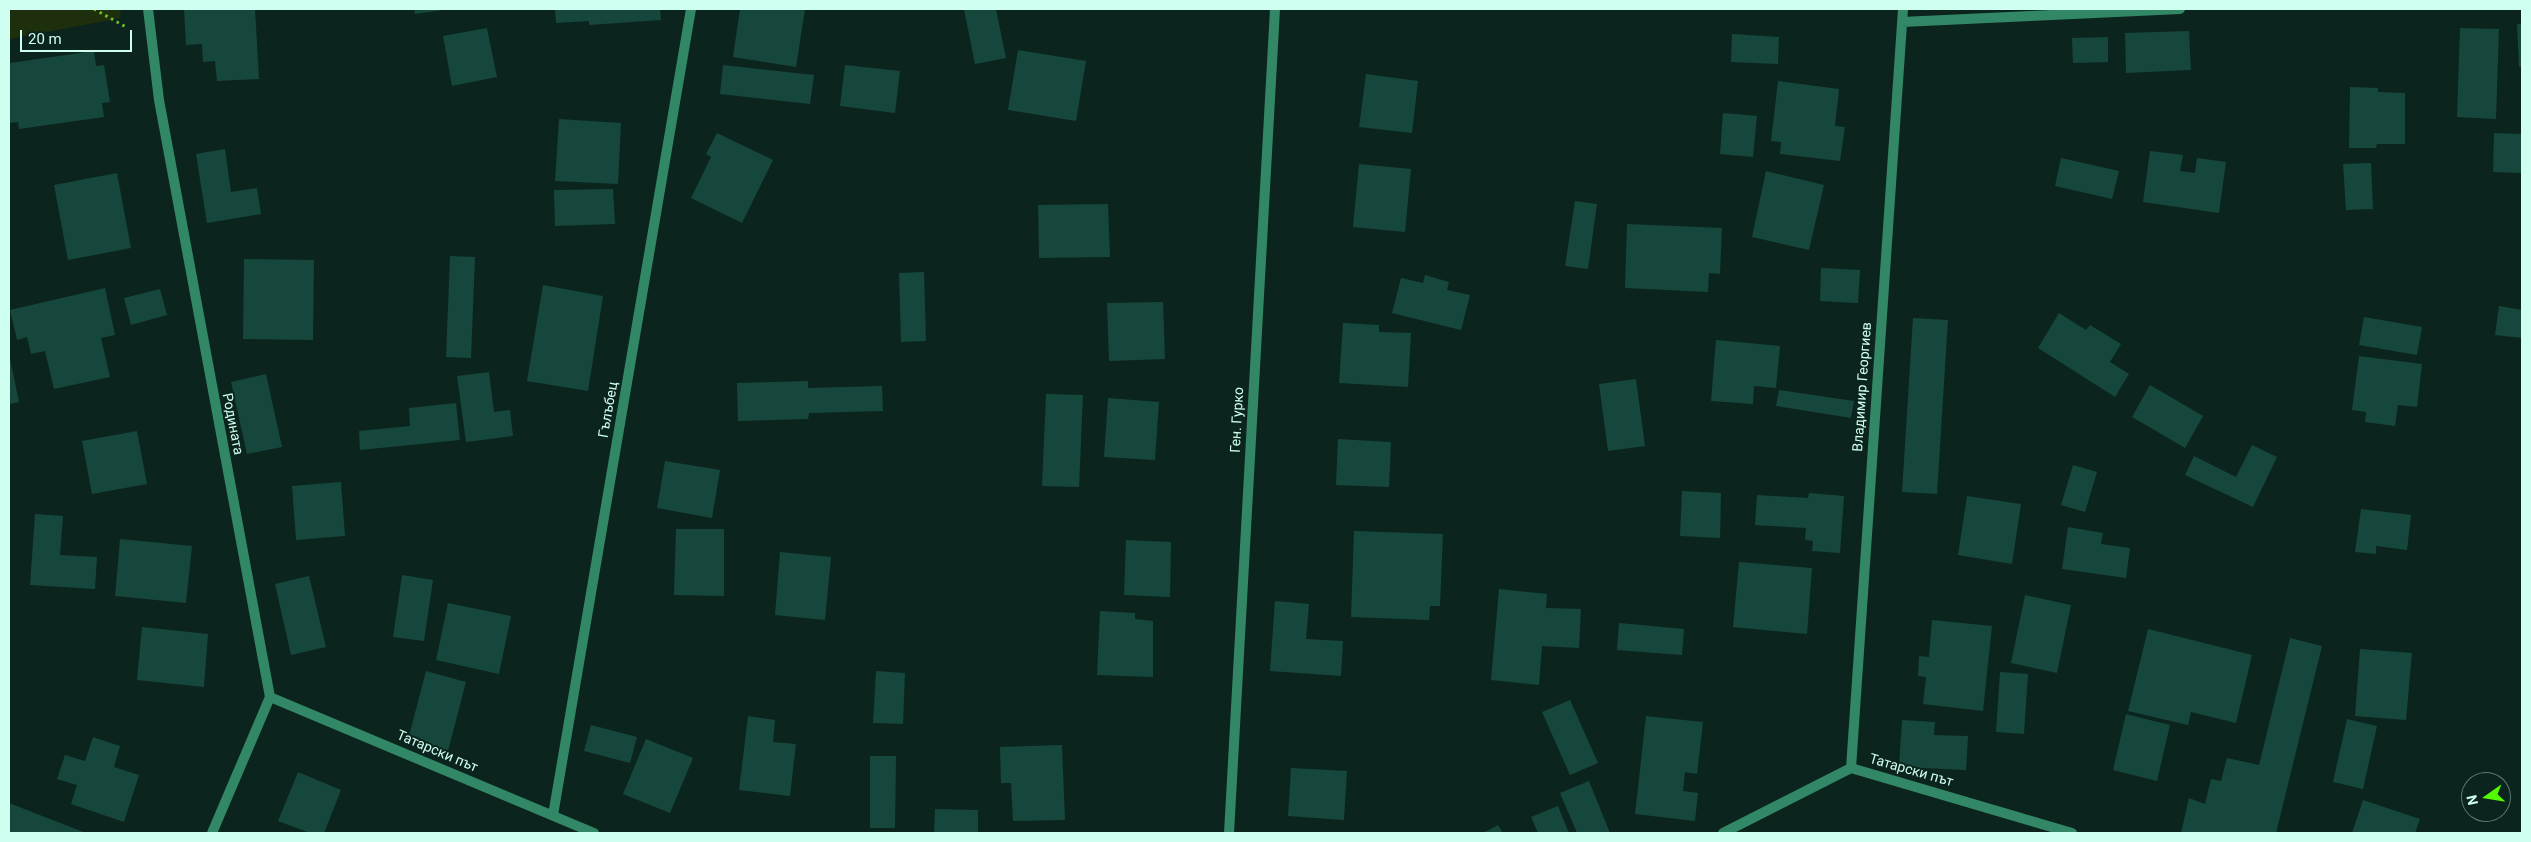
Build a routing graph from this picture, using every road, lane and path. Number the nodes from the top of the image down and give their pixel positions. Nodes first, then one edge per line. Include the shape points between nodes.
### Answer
1 (148, 9) edge
2 (691, 9) edge
3 (1275, 9) edge
4 (1903, 9) edge
5 (2180, 9) edge
6 (1902, 22) junction
7 (270, 697) junction
8 (1851, 768) junction
9 (553, 815) junction
10 (212, 833) edge
11 (594, 833) edge
12 (1229, 833) edge
13 (1723, 833) edge
14 (2072, 833) edge

1 - 7 street, Родината via 159,100
2 - 9 street, Гълъбец
3 - 12 street, Ген. Гурко
4 - 6 street, Владимир Георгиев
5 - 6 street
6 - 8 street, Владимир Георгиев
7 - 9 street, Татарски път
7 - 10 street
8 - 13 street, Татарски път
8 - 14 street, Татарски път
9 - 11 street, Татарски път

